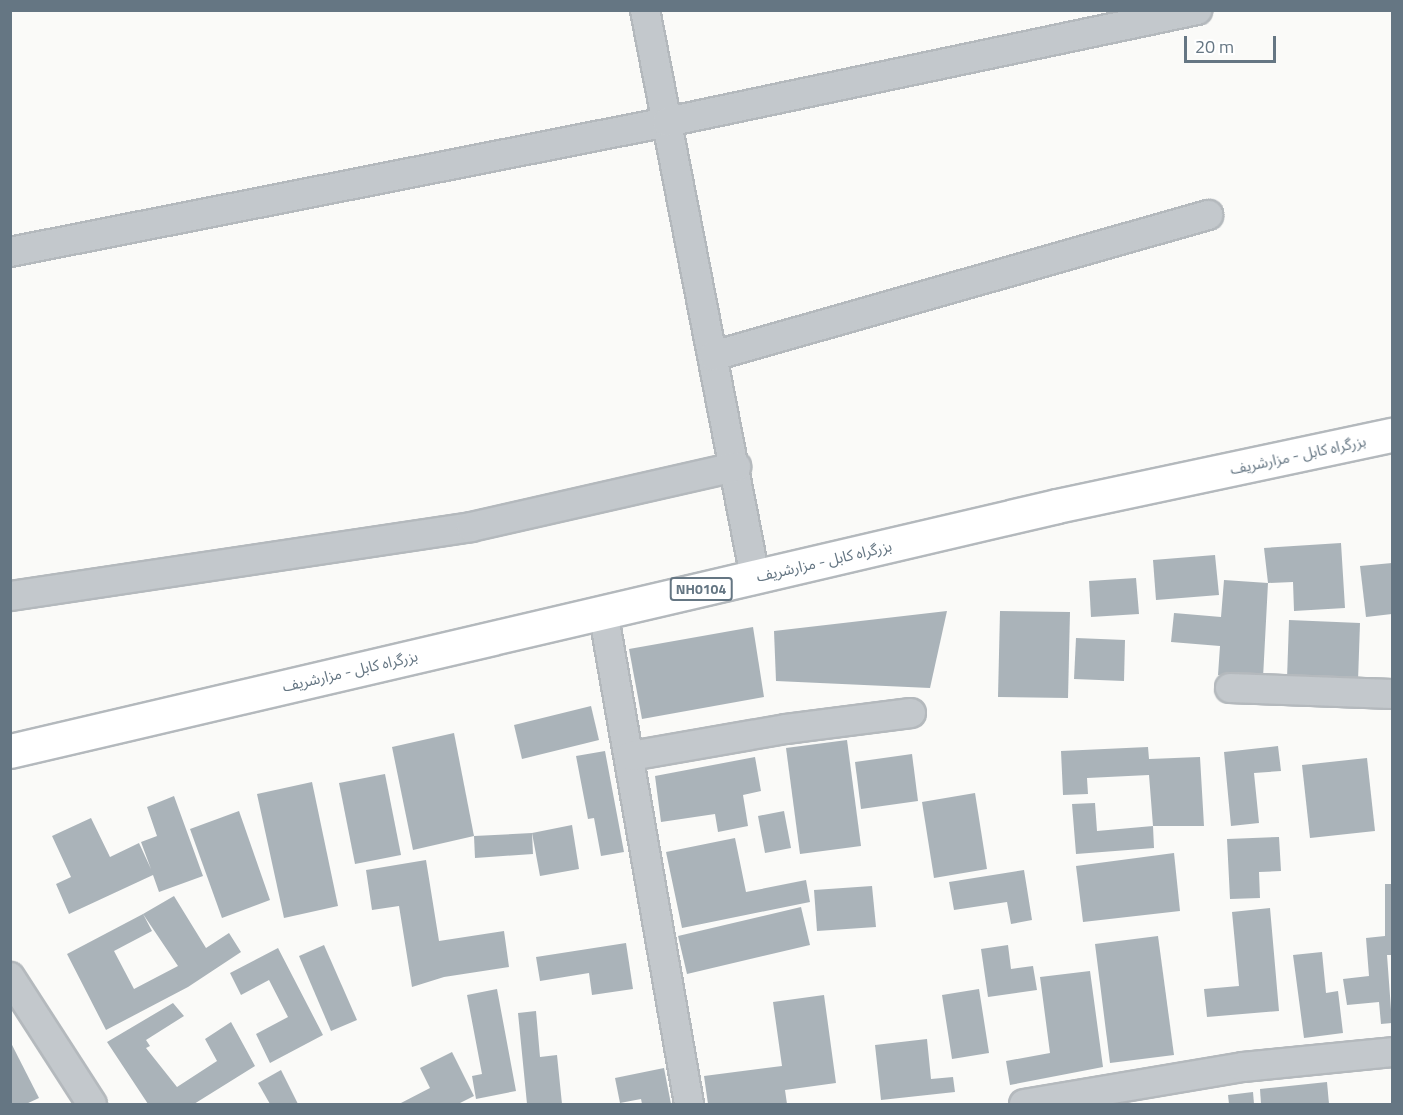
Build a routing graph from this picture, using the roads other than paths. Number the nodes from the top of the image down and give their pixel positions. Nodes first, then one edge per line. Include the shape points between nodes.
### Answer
1 (645, 10) edge
2 (1197, 10) edge
3 (667, 122) junction
4 (1208, 215) dead end
5 (10, 252) edge
6 (713, 356) junction
7 (1392, 435) edge
8 (736, 467) junction
9 (755, 577) junction
10 (10, 596) edge
11 (603, 611) junction
12 (1230, 688) dead end
13 (1392, 694) edge
14 (911, 713) dead end
15 (10, 751) edge
16 (631, 756) junction
17 (10, 977) edge
18 (1392, 1052) edge
19 (92, 1104) edge
20 (689, 1104) edge
21 (1024, 1104) edge

1 - 3 street
2 - 3 street
3 - 5 street
3 - 6 street
4 - 6 street
6 - 8 street
7 - 9 highway, بزرگراه کابل - مزارشریف / NH0104 via 1057,506
8 - 9 street
8 - 10 street via 471,527
9 - 11 highway, بزرگراه کابل - مزارشریف / NH0104
11 - 15 highway, بزرگراه کابل - مزارشریف / NH0104
11 - 16 street
12 - 13 street
14 - 16 street via 786,729
16 - 20 street
17 - 19 street
18 - 21 street via 1243,1067

